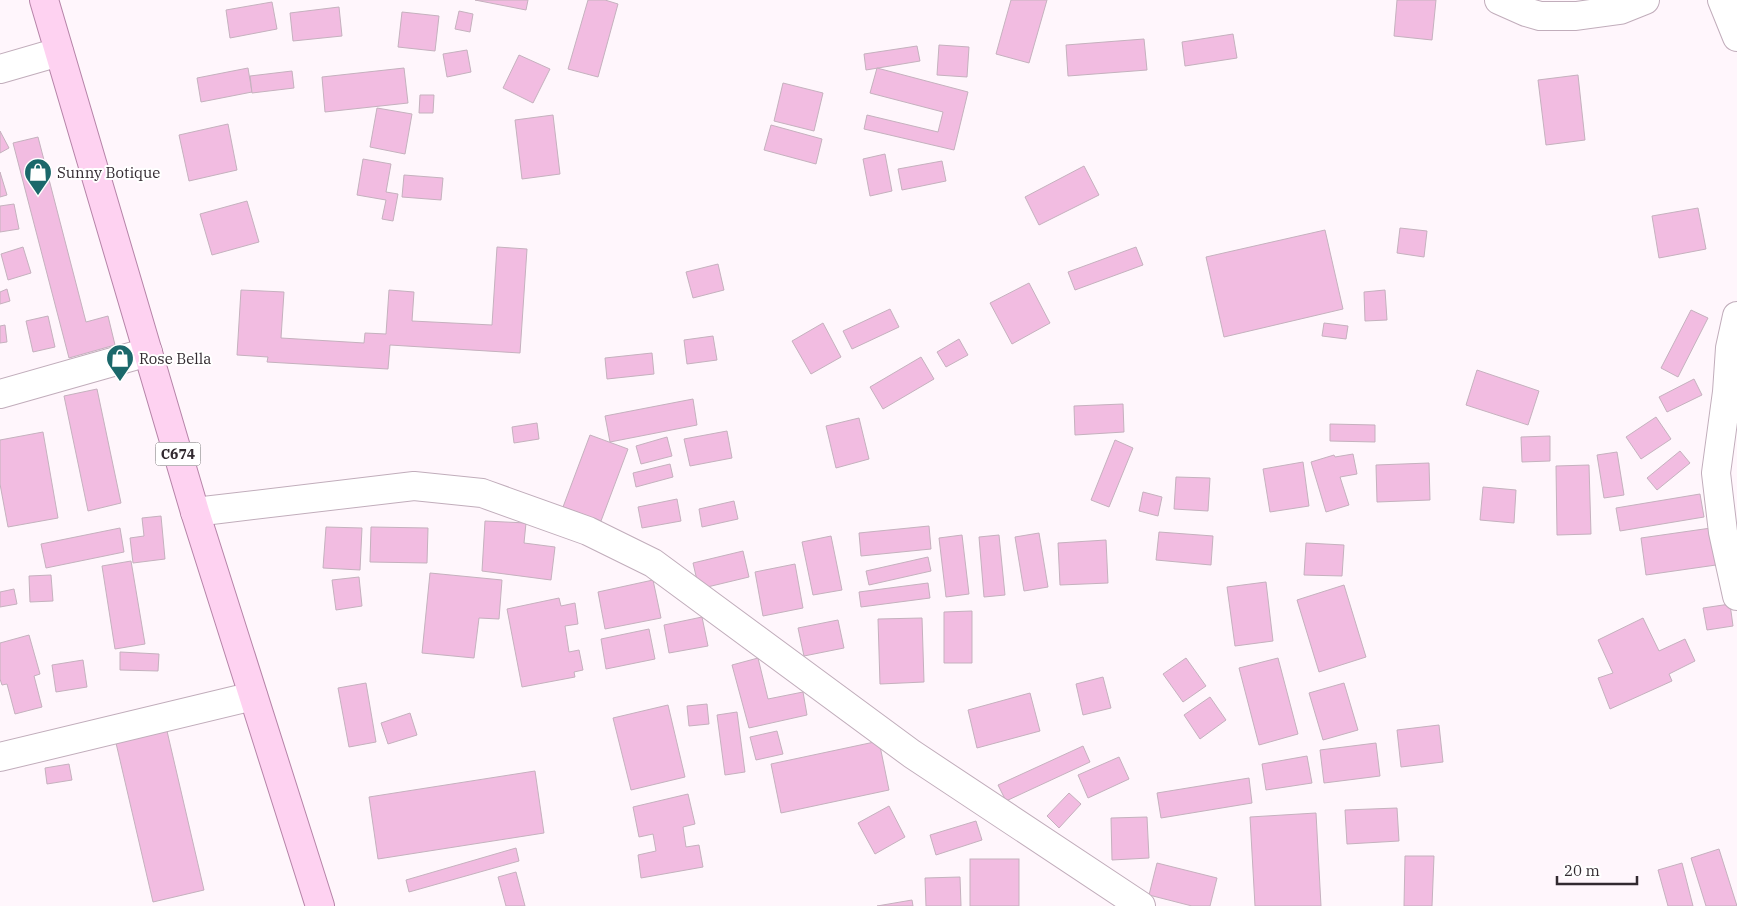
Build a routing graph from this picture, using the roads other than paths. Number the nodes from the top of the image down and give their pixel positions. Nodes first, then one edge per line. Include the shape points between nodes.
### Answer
1 (44, 0) edge
2 (1499, 0) edge
3 (1645, 0) edge
4 (1722, 0) edge
5 (1737, 37) edge
6 (59, 52) junction
7 (0, 69) edge
8 (1737, 316) edge
9 (148, 352) junction
10 (0, 394) edge
11 (195, 512) junction
12 (1737, 596) edge
13 (253, 696) junction
14 (0, 757) edge
15 (320, 906) edge
16 (1141, 906) edge

1 - 6 main road, C674
2 - 3 street via 1540,16 1576,16 1620,10
4 - 5 street
6 - 7 street
6 - 9 main road, C674
8 - 12 street via 1730,348 1716,473 1723,532
9 - 10 street
9 - 11 main road, C674
11 - 13 main road, C674
11 - 16 street via 414,486 482,493 588,531 652,563 912,754
13 - 14 street
13 - 15 main road, C674

